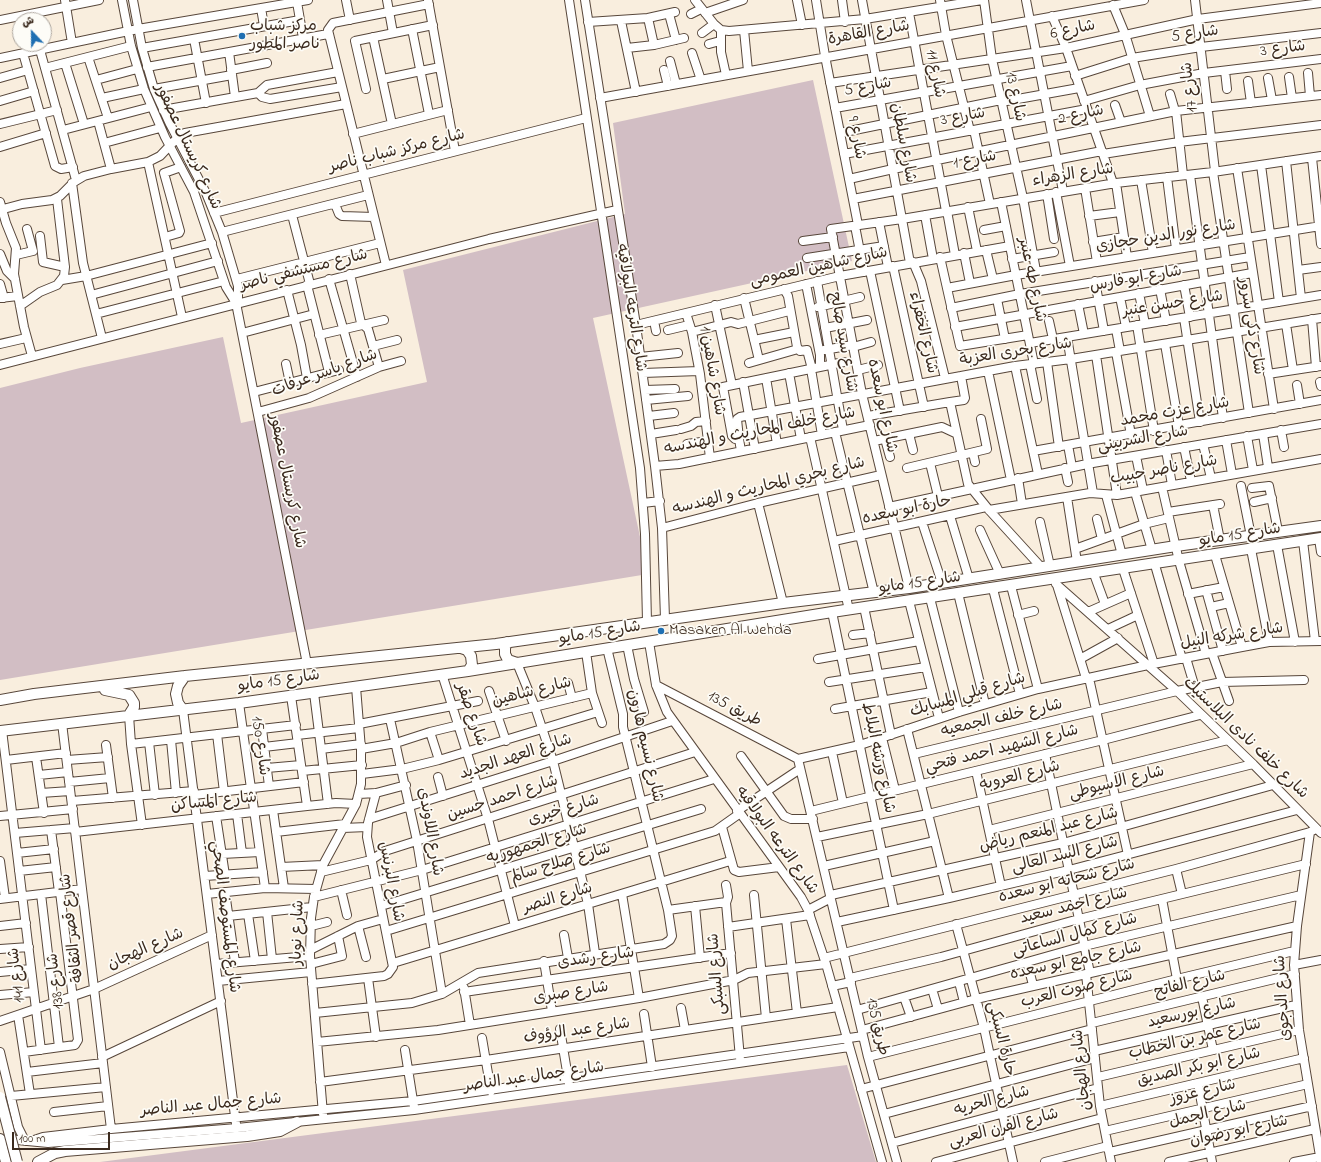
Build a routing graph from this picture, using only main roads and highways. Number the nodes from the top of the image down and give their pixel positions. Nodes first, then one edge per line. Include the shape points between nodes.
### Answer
1 (1321, 526) edge
2 (1320, 538) edge
3 (508, 642) junction
4 (461, 648) junction
5 (517, 663) junction
6 (468, 671) junction
7 (185, 676) junction
8 (89, 688) junction
9 (0, 700) edge
10 (183, 710) junction
11 (129, 715) junction
12 (1, 731) edge
13 (0, 1097) edge
14 (297, 1122) road end
15 (0, 1138) edge
16 (6, 1162) edge
17 (17, 1162) edge
18 (38, 1162) edge

1 - 3 main road, شارع 15 مايو via 910,588 782,603
2 - 5 main road, شارع 15 مايو via 1055,582 993,588 864,607
3 - 4 main road, شارع 15 مايو
3 - 5 main road via 505,654 508,660
4 - 6 main road via 470,653 472,659
4 - 7 main road, شارع 15 مايو
5 - 6 main road, شارع 15 مايو
6 - 10 main road, شارع 15 مايو
7 - 8 main road, شارع 15 مايو
7 - 10 main road via 176,694
8 - 9 main road, شارع 15 مايو
8 - 11 main road via 129,695 134,707
10 - 11 main road, شارع 15 مايو
11 - 12 main road, شارع 15 مايو
13 - 17 main road, bridge
14 - 18 main road via 280,1131 247,1136 65,1151 54,1153
15 - 16 main road

